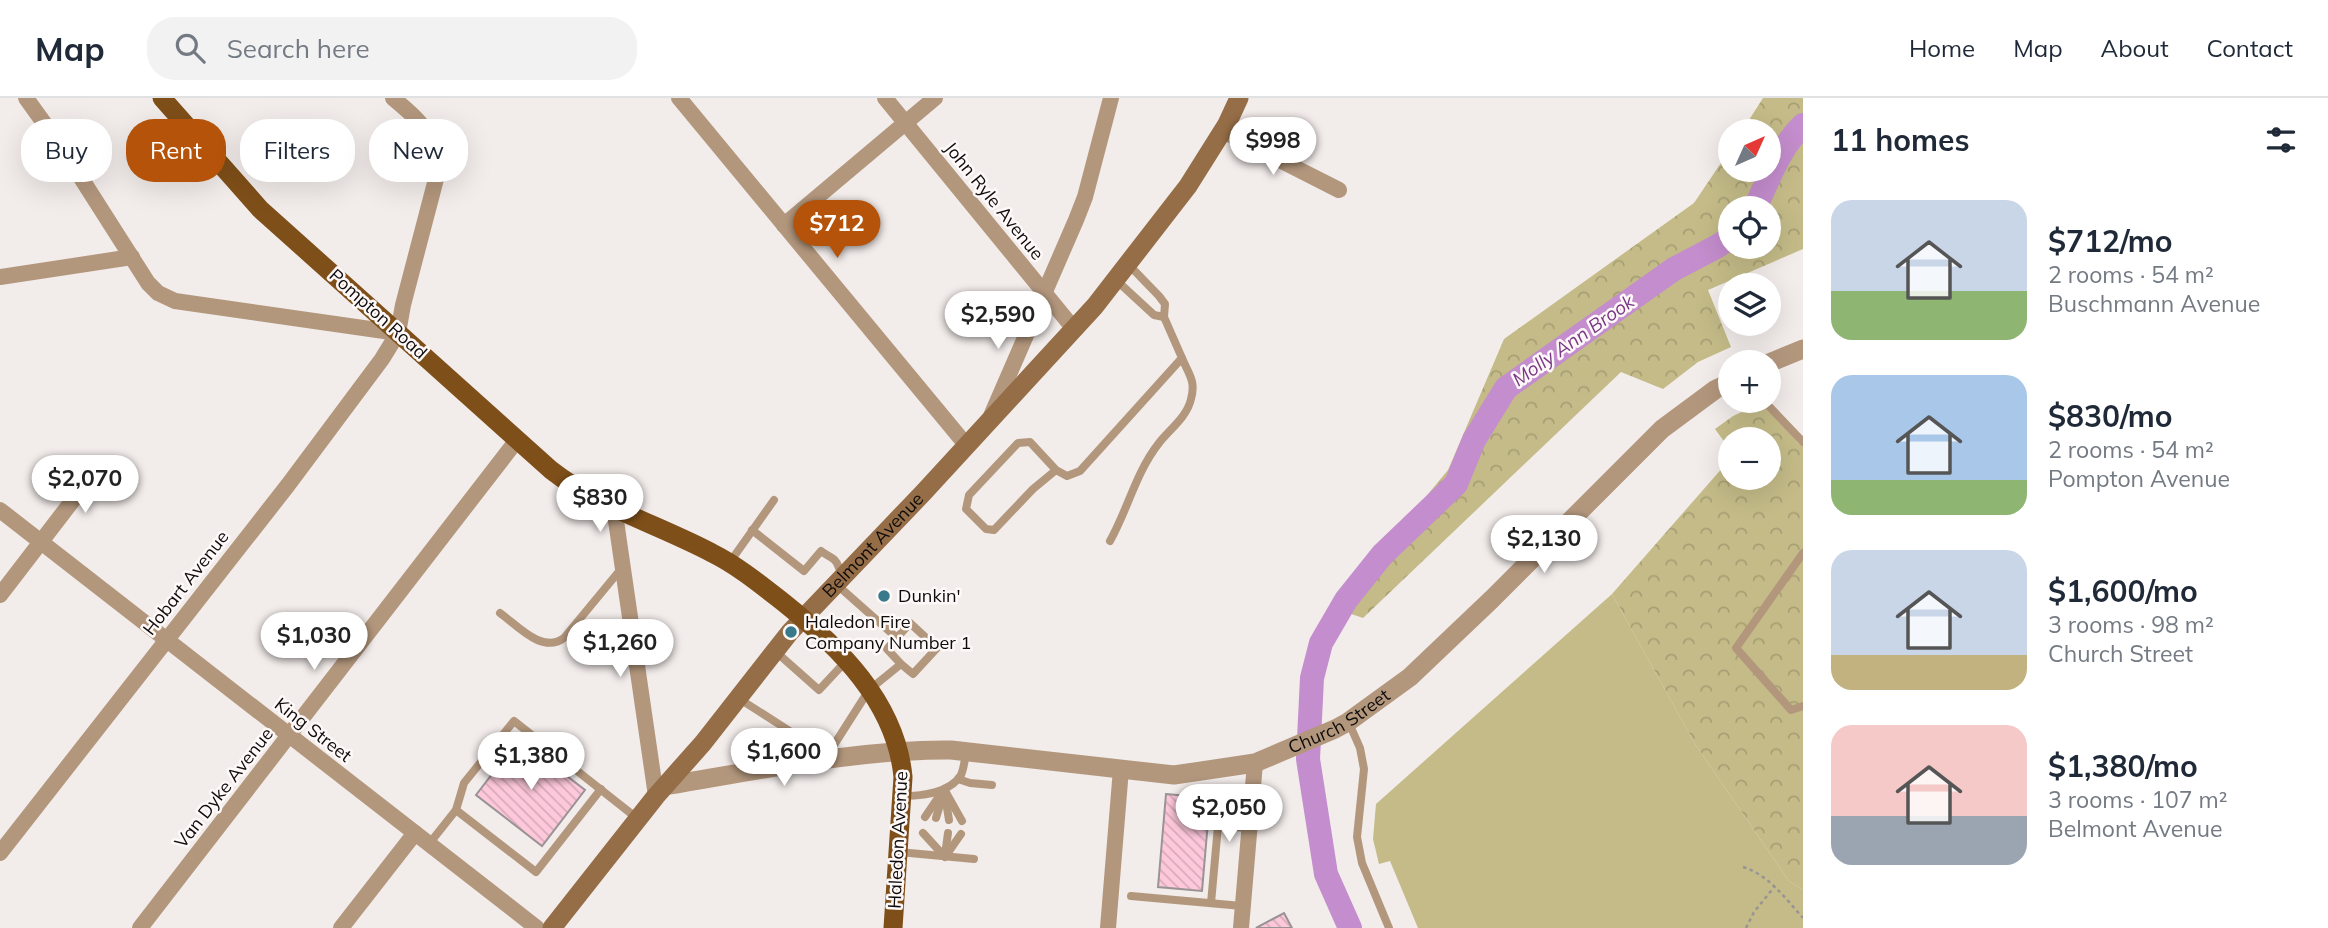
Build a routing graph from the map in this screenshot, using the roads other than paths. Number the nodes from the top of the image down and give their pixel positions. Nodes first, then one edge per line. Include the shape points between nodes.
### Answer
1 (26, 98) edge
2 (162, 98) edge
3 (679, 98) edge
4 (885, 98) edge
5 (935, 98) edge
6 (1111, 98) edge
7 (1239, 98) edge
8 (405, 101) edge
9 (906, 124) junction
10 (1223, 131) junction
11 (1339, 190) dead end
12 (783, 225) junction
13 (132, 257) junction
14 (1122, 272) junction
15 (0, 277) edge
16 (1044, 292) junction
17 (1164, 317) junction
18 (1074, 329) junction
19 (398, 333) junction
20 (1803, 349) edge
21 (1182, 358) junction
22 (1781, 358) edge
23 (1718, 388) edge
24 (1775, 413) edge
25 (987, 424) junction
26 (517, 440) junction
27 (1803, 442) edge
28 (967, 446) junction
29 (100, 465) dead end
30 (1056, 470) junction
31 (774, 500) dead end
32 (614, 507) junction
33 (0, 510) edge
34 (752, 530) junction
35 (1110, 541) dead end
36 (41, 542) junction
37 (1803, 553) edge
38 (622, 561) junction
39 (730, 562) junction
40 (840, 574) junction
41 (0, 595) edge
42 (500, 613) dead end
43 (803, 618) junction
44 (897, 638) junction
45 (165, 640) junction
46 (775, 651) junction
47 (847, 660) junction
48 (901, 664) junction
49 (869, 690) junction
50 (738, 698) junction
51 (1803, 706) edge
52 (1341, 725) junction
53 (289, 735) junction
54 (899, 751) junction
55 (966, 752) junction
56 (832, 760) junction
57 (1255, 763) junction
58 (799, 765) junction
59 (1121, 769) junction
60 (958, 779) junction
61 (992, 785) dead end
62 (601, 789) junction
63 (944, 789) junction
64 (660, 791) junction
65 (902, 796) junction
66 (456, 810) junction
67 (925, 817) dead end
68 (936, 818) dead end
69 (638, 819) junction
70 (949, 820) dead end
71 (962, 821) dead end
72 (1249, 828) junction
73 (415, 833) junction
74 (923, 833) dead end
75 (934, 833) dead end
76 (948, 833) dead end
77 (961, 834) dead end
78 (429, 844) junction
79 (899, 852) junction
80 (0, 853) edge
81 (945, 857) junction
82 (974, 859) dead end
83 (1131, 896) dead end
84 (1210, 903) junction
85 (1242, 906) junction
86 (140, 928) edge
87 (341, 928) edge
88 (537, 928) edge
89 (552, 928) edge
90 (892, 928) edge
91 (1108, 928) edge
92 (1241, 928) edge
93 (1389, 928) edge

1 - 13 street
2 - 19 main road, Pompton Road via 260,209
3 - 12 street
4 - 9 street, John Ryle Avenue
5 - 9 street
6 - 16 street, Belmont Avenue via 1085,197
7 - 10 main road, Belmont Avenue
8 - 19 street via 428,132 437,162
9 - 12 street
9 - 16 street, John Ryle Avenue
10 - 11 street
10 - 14 main road, Belmont Avenue via 1188,186
12 - 28 street
13 - 15 street
13 - 19 street via 148,283 174,301
14 - 17 lane via 1154,315
14 - 17 lane via 1159,296 1165,304
14 - 18 main road, Belmont Avenue
16 - 18 street, John Ryle Avenue
16 - 25 street, Belmont Avenue
17 - 21 lane
18 - 25 main road, Belmont Avenue
19 - 26 main road, Pompton Road
19 - 45 street, Hobart Avenue via 296,474
20 - 22 street
21 - 30 lane via 1080,471 1067,476
21 - 35 lane via 1194,383 1191,401 1157,445
23 - 52 street, Church Street via 1662,429 1410,677
24 - 27 lane
25 - 28 main road, Belmont Avenue
26 - 32 main road, Pompton Road via 567,482
26 - 53 street, Van Dyke Avenue
28 - 40 main road, Belmont Avenue
29 - 36 street
30 - 30 lane via 995,530 986,529 967,509 969,495 1018,443 1030,442
31 - 34 lane
32 - 38 street
32 - 39 main road, Pompton Road
33 - 36 street, King Street
34 - 39 lane
34 - 40 lane via 804,571 821,551 833,558
36 - 41 street
36 - 45 street, King Street
37 - 51 lane via 1736,648 1791,710
38 - 42 lane via 556,644 538,641
38 - 64 street
39 - 43 main road, Haledon Avenue
40 - 43 main road, Belmont Avenue
40 - 44 lane
43 - 46 main road, Belmont Avenue
43 - 47 main road, Haledon Avenue
44 - 48 lane via 887,649
44 - 48 lane via 910,623 937,648 913,674
45 - 53 street, King Street
45 - 80 street, Hobart Avenue
46 - 47 lane via 820,690
46 - 50 main road, Belmont Avenue
47 - 49 main road, Haledon Avenue
48 - 49 lane
49 - 54 main road, Haledon Avenue
49 - 56 lane via 832,748
50 - 58 lane via 799,737
50 - 64 main road, Belmont Avenue
52 - 57 street, Church Street
52 - 93 lane via 1360,748 1364,769 1357,837 1362,863
53 - 73 street, King Street
53 - 86 street, Van Dyke Avenue
54 - 55 street, Church Street
54 - 56 street, Church Street
54 - 65 main road, Haledon Avenue
55 - 59 street, Church Street
55 - 60 lane
56 - 58 street, Church Street
57 - 59 street, Church Street via 1174,775
57 - 72 street
58 - 64 street, Church Street
59 - 91 street
60 - 61 lane
60 - 63 lane
62 - 66 lane via 536,872
62 - 66 lane via 514,721 464,783
62 - 69 lane
63 - 65 lane
63 - 67 lane
63 - 68 lane
63 - 70 lane
63 - 71 lane
64 - 69 main road, Belmont Avenue
65 - 79 main road, Haledon Avenue
66 - 78 lane
69 - 89 main road, Belmont Avenue
72 - 84 lane via 1218,826
72 - 85 street
73 - 78 street, King Street
73 - 87 street
74 - 81 lane
75 - 81 lane
76 - 81 lane
77 - 81 lane
78 - 88 street, King Street
79 - 81 lane
79 - 90 main road, Haledon Avenue
81 - 82 lane
83 - 84 lane
84 - 85 lane
85 - 92 street

